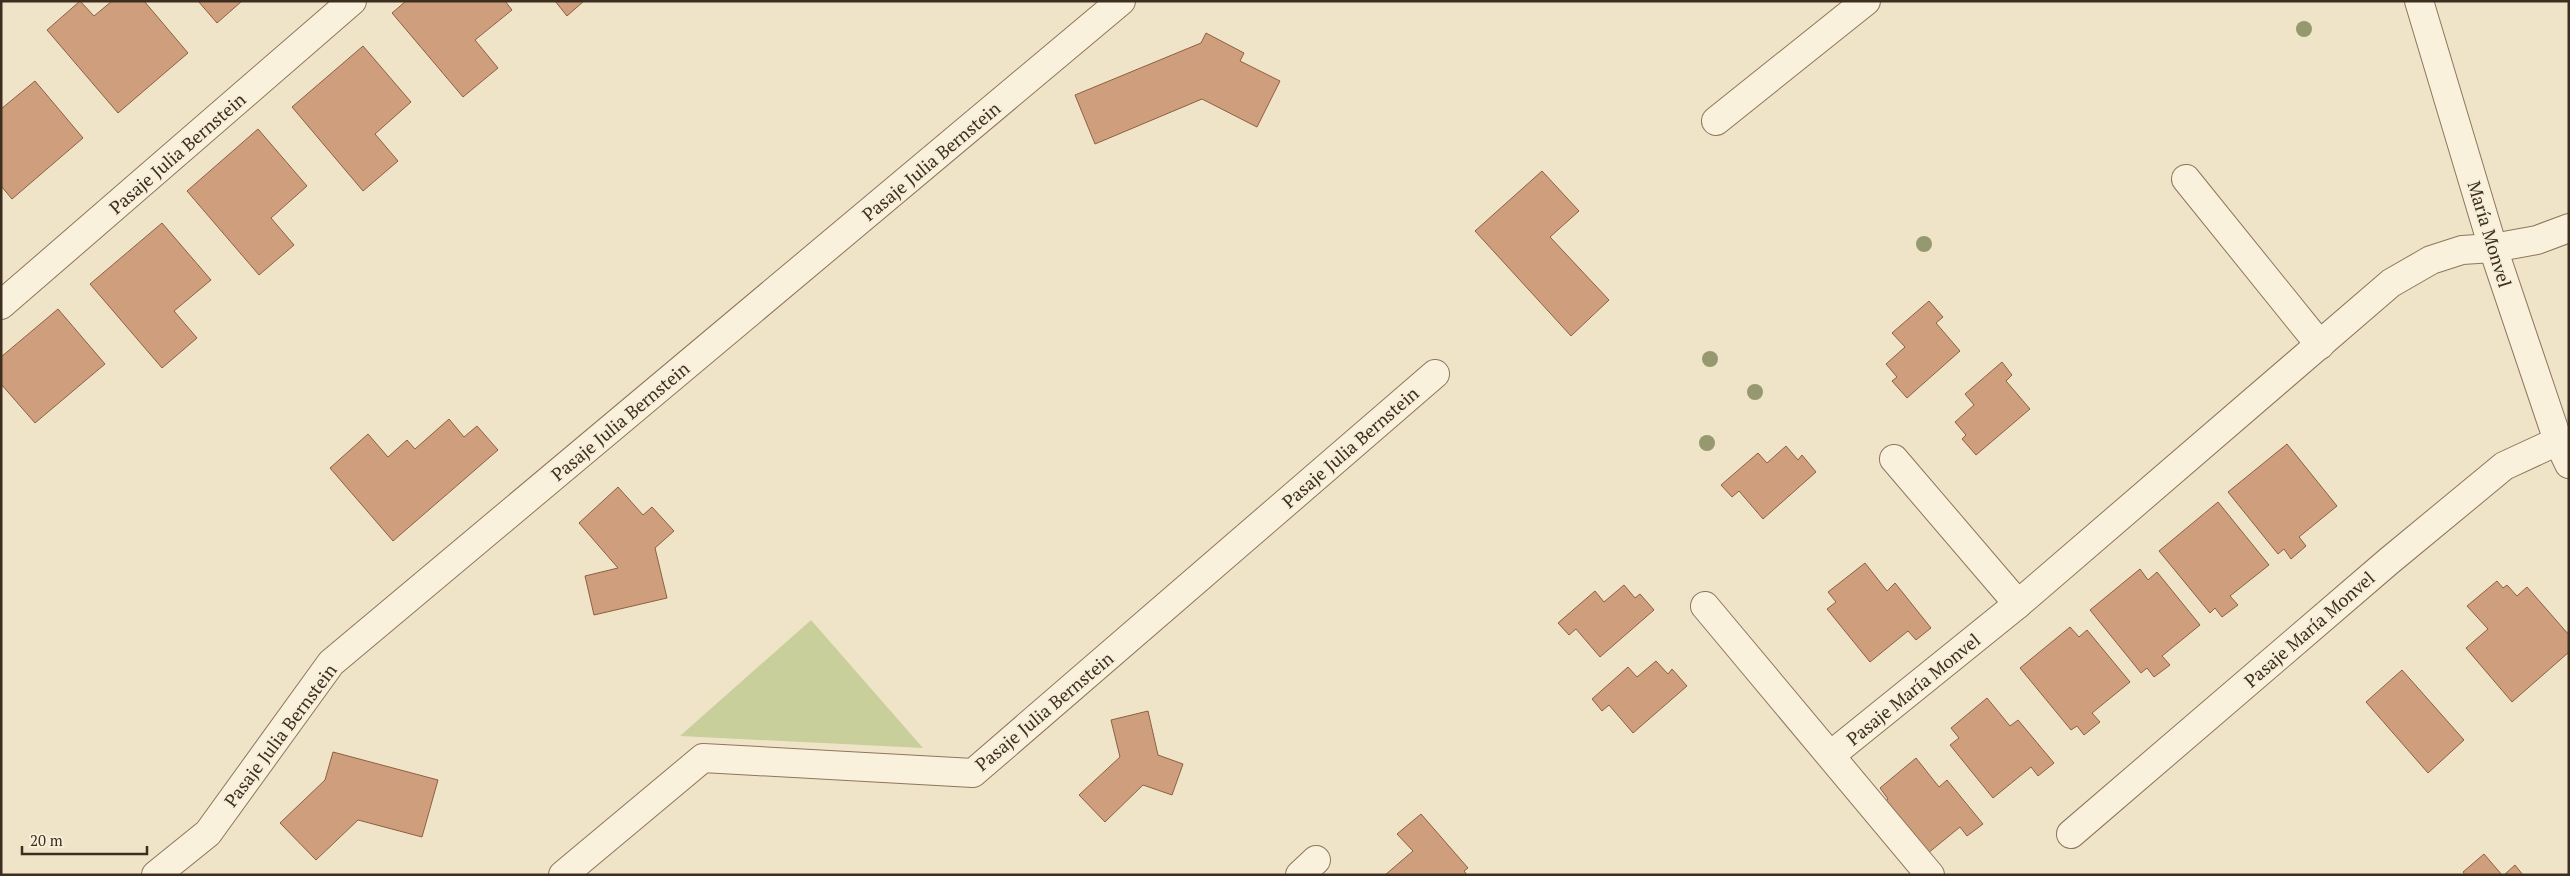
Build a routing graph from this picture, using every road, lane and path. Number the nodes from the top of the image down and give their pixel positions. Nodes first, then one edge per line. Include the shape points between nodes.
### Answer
1 (352, 1) edge
2 (1121, 1) edge
3 (1866, 1) edge
4 (2419, 1) edge
5 (1716, 121) dead end
6 (2186, 179) dead end
7 (2569, 228) edge
8 (2493, 248) junction
9 (1, 305) edge
10 (2320, 344) junction
11 (1435, 374) dead end
12 (2564, 453) edge
13 (1894, 460) dead end
14 (2018, 604) junction
15 (1705, 606) dead end
16 (1831, 755) junction
17 (2071, 834) dead end
18 (156, 875) edge
19 (563, 875) edge
20 (1930, 875) edge

1 - 9 street, Pasaje Julia Bernstein
2 - 18 street, Pasaje Julia Bernstein via 332,663 208,833
3 - 5 street
4 - 8 street, María Monvel
6 - 10 street
7 - 8 street, Pasaje María Monvel via 2537,240
8 - 10 street, Pasaje María Monvel via 2462,250 2412,269
8 - 12 street, María Monvel
10 - 14 street, Pasaje María Monvel
11 - 19 street, Pasaje Julia Bernstein via 974,773 702,758
12 - 17 street, Pasaje María Monvel via 2504,466
13 - 14 street
14 - 16 street, Pasaje María Monvel
15 - 16 street, Pasaje María Monvel
16 - 20 street, Pasaje María Monvel

